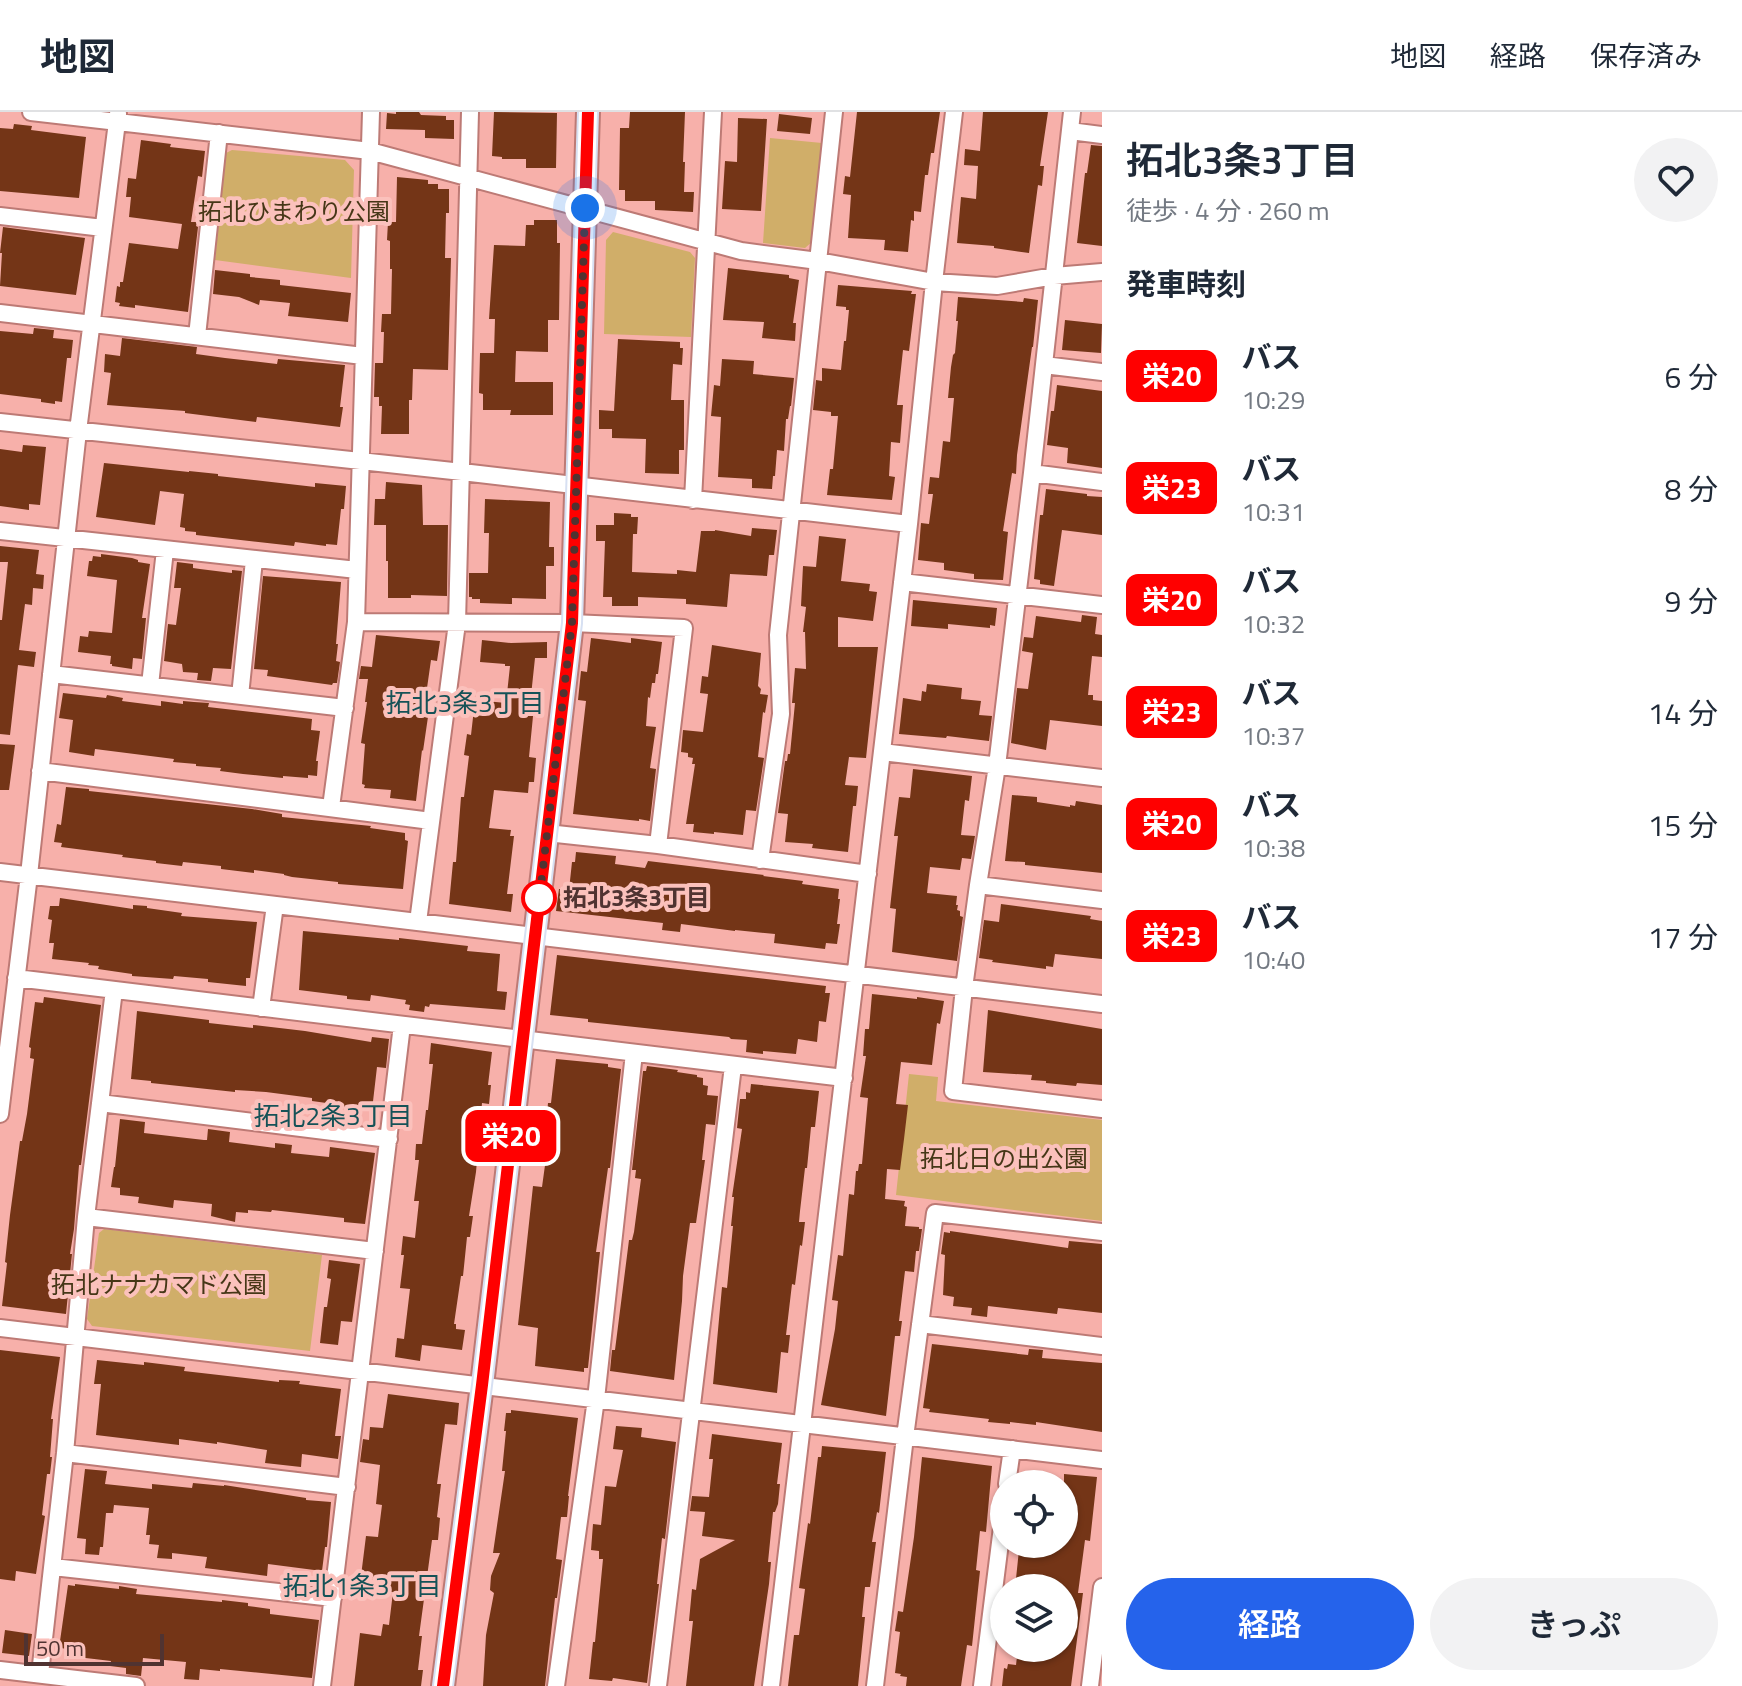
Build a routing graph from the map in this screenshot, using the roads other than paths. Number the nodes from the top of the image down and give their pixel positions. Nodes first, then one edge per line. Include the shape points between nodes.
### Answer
1 (31, 112) edge
2 (371, 112) edge
3 (470, 112) edge
4 (588, 112) edge
5 (713, 112) edge
6 (834, 112) edge
7 (954, 112) edge
8 (1072, 112) edge
9 (117, 117) edge
10 (1070, 131) junction
11 (219, 133) junction
12 (1102, 135) edge
13 (370, 151) junction
14 (469, 177) junction
15 (585, 208) junction
16 (0, 216) edge
17 (103, 228) junction
18 (705, 241) junction
19 (818, 261) junction
20 (1102, 272) edge
21 (1054, 276) junction
22 (934, 282) junction
23 (0, 313) edge
24 (92, 323) junction
25 (197, 336) junction
26 (363, 356) junction
27 (1044, 365) junction
28 (1102, 372) edge
29 (0, 422) edge
30 (78, 431) junction
31 (360, 460) junction
32 (462, 472) junction
33 (1032, 473) junction
34 (1102, 482) edge
35 (576, 485) junction
36 (693, 500) junction
37 (793, 510) junction
38 (909, 524) junction
39 (0, 531) edge
40 (66, 539) junction
41 (165, 550) junction
42 (254, 560) junction
43 (357, 570) junction
44 (902, 582) junction
45 (1017, 595) junction
46 (1102, 605) edge
47 (356, 622) junction
48 (457, 623) junction
49 (572, 623) junction
50 (51, 674) junction
51 (150, 685) junction
52 (240, 696) junction
53 (345, 708) junction
54 (882, 752) junction
55 (997, 766) junction
56 (40, 771) junction
57 (1102, 778) edge
58 (331, 807) junction
59 (431, 821) junction
60 (547, 833) junction
61 (658, 845) junction
62 (760, 860) junction
63 (0, 872) edge
64 (868, 874) junction
65 (29, 875) junction
66 (978, 885) junction
67 (1102, 900) edge
68 (275, 905) junction
69 (418, 922) junction
70 (534, 935) junction
71 (857, 974) junction
72 (16, 978) junction
73 (964, 988) junction
74 (114, 990) junction
75 (1102, 1004) edge
76 (261, 1008) junction
77 (402, 1025) junction
78 (522, 1040) junction
79 (634, 1053) junction
80 (733, 1066) junction
81 (844, 1078) junction
82 (100, 1103) junction
83 (1102, 1109) edge
84 (0, 1114) edge
85 (389, 1139) junction
86 (86, 1217) junction
87 (1102, 1232) edge
88 (375, 1251) junction
89 (920, 1324) junction
90 (0, 1328) edge
91 (75, 1337) junction
92 (1102, 1346) edge
93 (361, 1371) junction
94 (482, 1385) junction
95 (596, 1399) junction
96 (693, 1411) junction
97 (802, 1424) junction
98 (905, 1437) junction
99 (1012, 1449) junction
100 (65, 1453) junction
101 (1102, 1460) edge
102 (1009, 1470) edge
103 (347, 1487) junction
104 (998, 1558) edge
105 (53, 1567) junction
106 (1102, 1587) edge
107 (333, 1598) junction
108 (1098, 1645) edge
109 (0, 1670) edge
110 (40, 1674) junction
111 (136, 1686) edge
112 (322, 1686) edge
113 (443, 1686) edge
114 (556, 1686) edge
115 (658, 1686) edge
116 (771, 1686) edge
117 (875, 1686) edge
118 (982, 1686) edge
119 (1090, 1686) edge

1 - 9 street
2 - 13 street
3 - 14 street
4 - 15 street
5 - 18 street
6 - 19 street
7 - 22 street
8 - 10 street
9 - 11 street
9 - 17 street
10 - 12 street
10 - 21 street
11 - 13 street
11 - 25 street
13 - 14 street
13 - 26 street
14 - 15 street
14 - 32 street
15 - 18 street
15 - 35 street
16 - 17 street
17 - 24 street
18 - 19 street
18 - 36 street
19 - 22 street
19 - 37 street
20 - 21 street
21 - 22 street via 997,286
21 - 27 street
22 - 38 street
23 - 24 street
24 - 25 street
24 - 30 street
25 - 26 street
26 - 31 street
27 - 28 street
27 - 33 street
29 - 30 street
30 - 31 street
30 - 40 street
31 - 32 street
31 - 43 street
32 - 35 street
32 - 48 street
33 - 34 street
33 - 45 street
35 - 36 street
35 - 49 street
36 - 37 street
37 - 38 street
37 - 62 street via 778,635 781,714
38 - 44 street
39 - 40 street
40 - 41 street
40 - 50 street
41 - 42 street
41 - 51 street
42 - 43 street
42 - 52 street
43 - 47 street
44 - 45 street
44 - 54 street
45 - 46 street
45 - 55 street
47 - 48 street
47 - 53 street
48 - 49 street
48 - 59 street
49 - 60 street
49 - 61 street via 684,628
50 - 51 street
50 - 56 street
51 - 52 street
52 - 53 street
53 - 58 street
54 - 55 street
54 - 64 street
55 - 57 street
55 - 66 street
56 - 58 street
56 - 65 street
58 - 59 street
59 - 69 street
60 - 61 street
60 - 70 street
61 - 62 street
62 - 64 street
63 - 65 street
64 - 71 street
65 - 68 street
65 - 72 street
66 - 67 street
66 - 73 street
68 - 69 street
68 - 76 street
69 - 70 street
70 - 71 street
70 - 78 street
71 - 73 street
71 - 81 street
72 - 74 street
72 - 84 street
73 - 75 street
73 - 83 street via 953,1091
74 - 76 street
74 - 82 street
76 - 77 street
77 - 78 street
77 - 85 street
78 - 79 street
78 - 94 street
79 - 80 street
79 - 95 street
80 - 81 street
80 - 96 street
81 - 97 street
82 - 85 street
82 - 86 street
85 - 88 street
86 - 88 street
86 - 91 street
87 - 89 street via 935,1213
88 - 93 street
89 - 92 street
89 - 98 street
90 - 91 street
91 - 93 street
91 - 100 street
93 - 94 street
93 - 103 street
94 - 95 street
94 - 113 street
95 - 96 street
95 - 114 street
96 - 97 street
96 - 115 street
97 - 98 street
97 - 116 street
98 - 99 street
98 - 117 street
99 - 101 street
99 - 102 street
100 - 103 street
100 - 105 street
103 - 107 street
104 - 118 street
105 - 107 street
105 - 110 street
106 - 108 street
107 - 112 street
108 - 119 street
109 - 110 street
110 - 111 street

